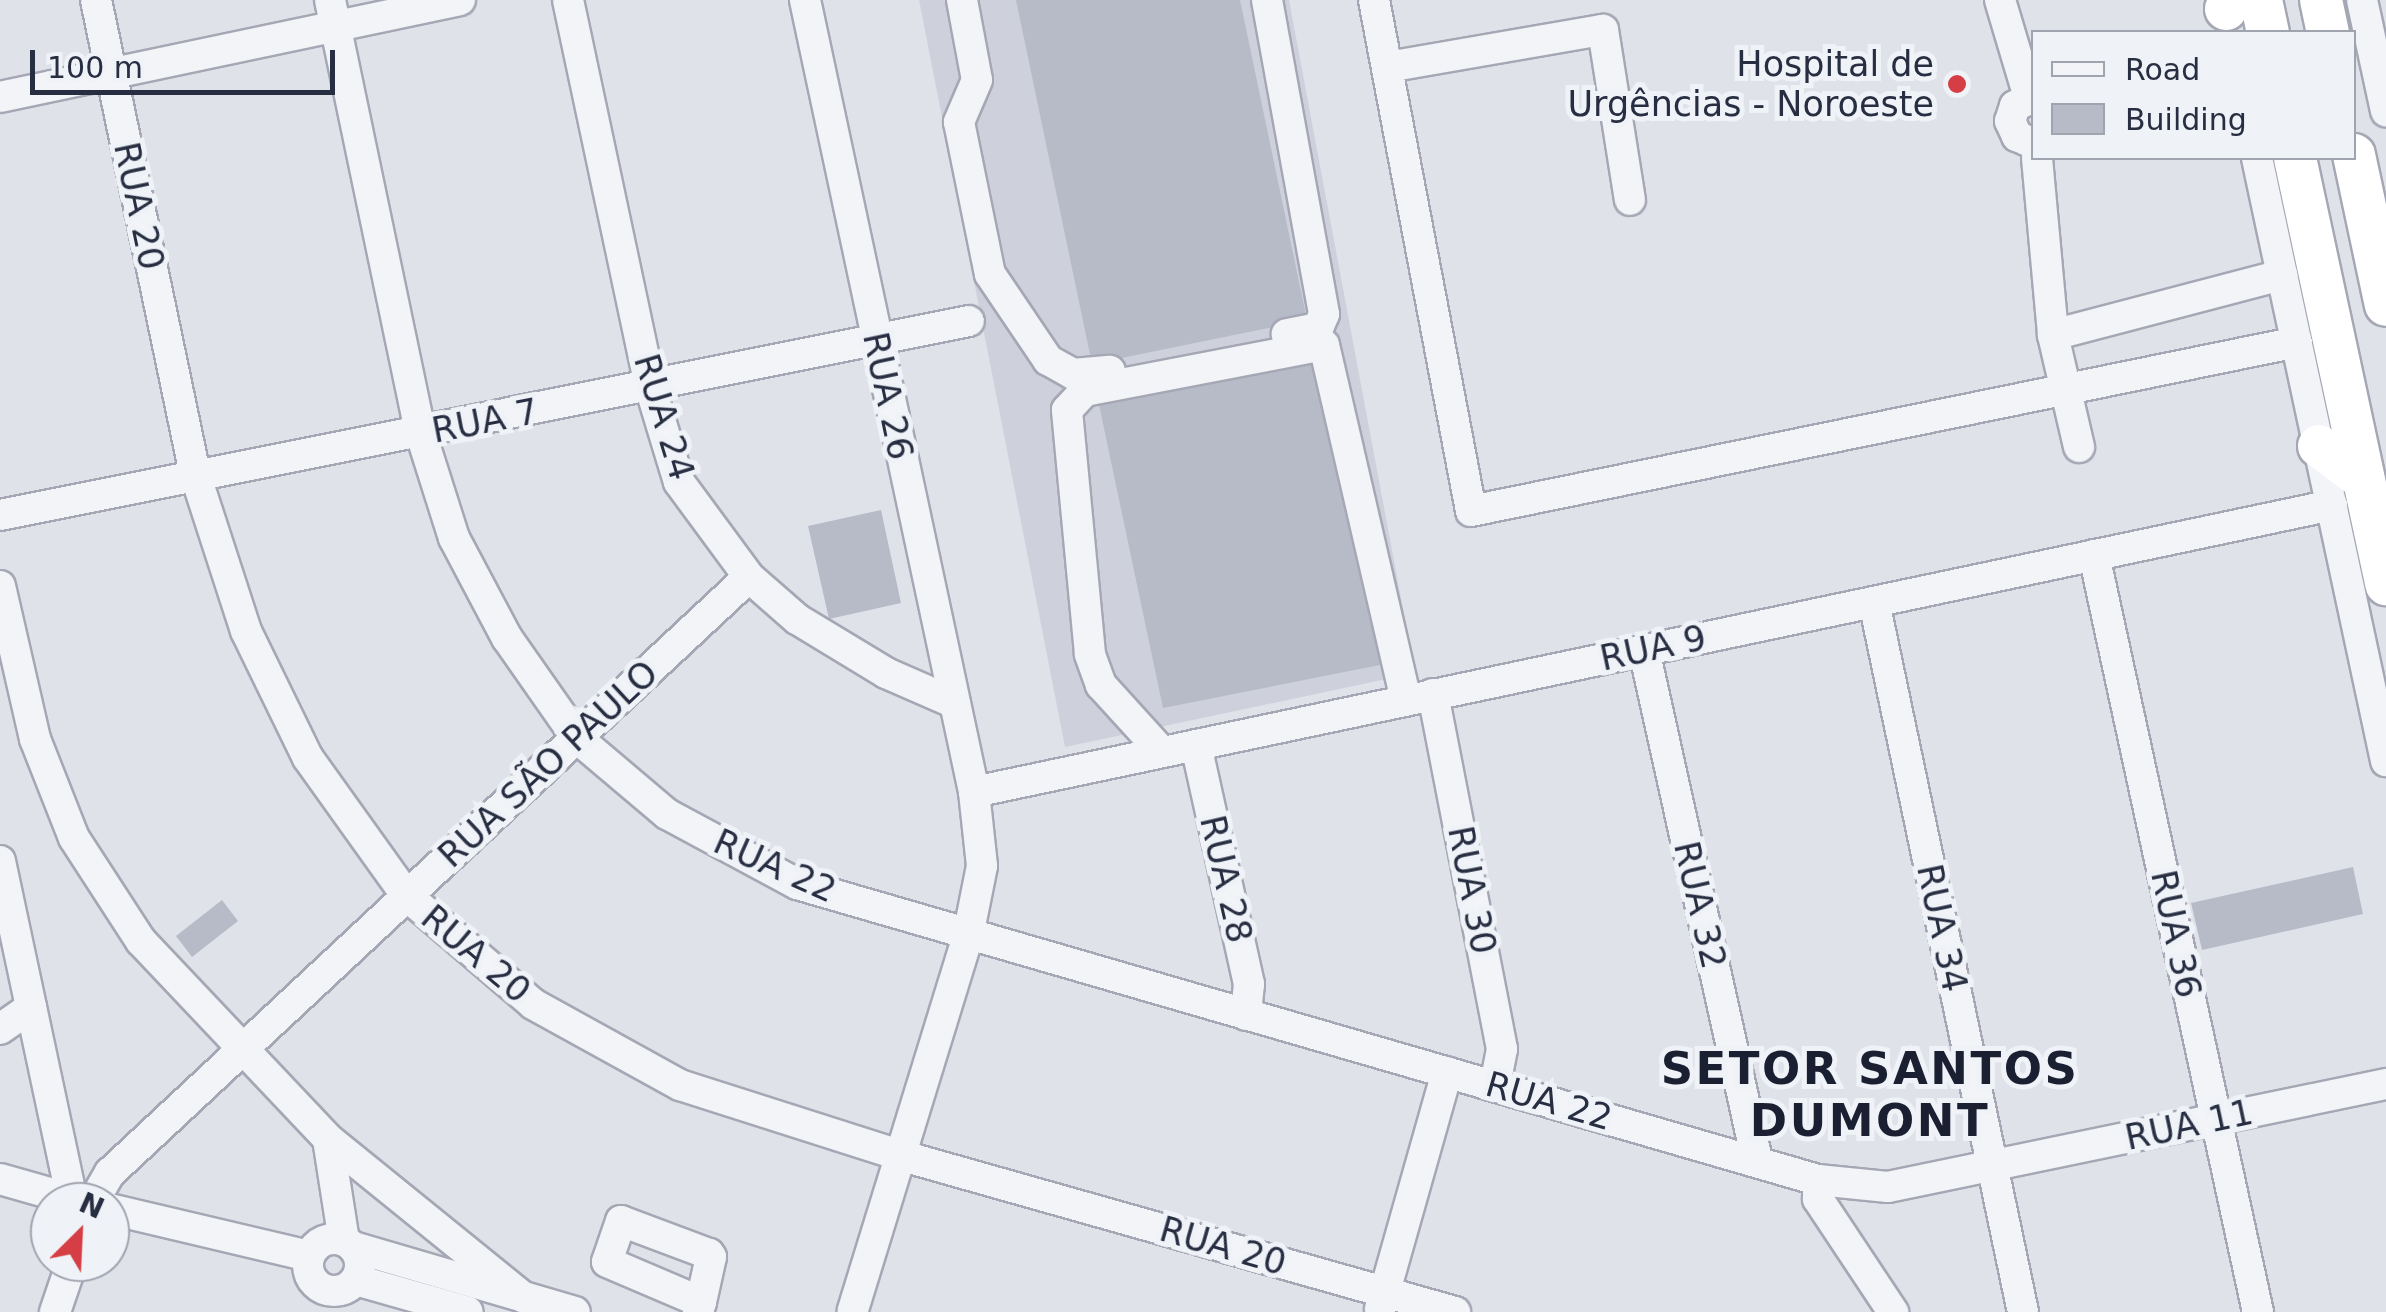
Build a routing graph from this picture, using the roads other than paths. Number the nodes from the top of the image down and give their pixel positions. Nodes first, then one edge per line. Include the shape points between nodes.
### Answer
1 (96, 0) edge
2 (460, 0) edge
3 (568, 0) edge
4 (805, 0) edge
5 (962, 0) edge
6 (1267, 0) edge
7 (1374, 0) edge
8 (2000, 0) edge
9 (2320, 0) edge
10 (2234, 8) edge
11 (333, 13) edge
12 (1600, 15) edge
13 (2360, 17) edge
14 (2265, 30) edge
15 (1388, 67) junction
16 (111, 74) junction
17 (0, 97) edge
18 (2031, 97) edge
19 (2386, 111) edge
20 (2031, 143) edge
21 (2037, 160) edge
22 (2257, 160) edge
23 (2294, 160) edge
24 (2356, 160) edge
25 (1630, 200) dead end
26 (2379, 223) edge
27 (2282, 275) junction
28 (2386, 305) edge
29 (969, 321) dead end
30 (2053, 335) junction
31 (875, 340) junction
32 (2296, 342) junction
33 (2063, 386) junction
34 (651, 390) junction
35 (421, 434) junction
36 (2319, 446) joint
37 (2079, 447) dead end
38 (196, 477) junction
39 (2348, 492) junction
40 (0, 515) edge
41 (2094, 555) junction
42 (748, 577) junction
43 (2386, 584) edge
44 (0, 586) edge
45 (1874, 602) junction
46 (1644, 650) junction
47 (1420, 697) junction
48 (955, 703) junction
49 (577, 738) junction
50 (1196, 745) junction
51 (1162, 752) junction
52 (2386, 761) edge
53 (974, 792) junction
54 (0, 861) edge
55 (406, 895) junction
56 (968, 936) junction
57 (31, 1007) junction
58 (1246, 1015) junction
59 (0, 1028) edge
60 (241, 1049) junction
61 (1447, 1072) junction
62 (2386, 1084) edge
63 (1495, 1086) junction
64 (2216, 1118) junction
65 (328, 1139) junction
66 (899, 1156) junction
67 (1757, 1160) junction
68 (1992, 1169) junction
69 (0, 1180) edge
70 (1818, 1180) junction
71 (77, 1182) edge
72 (101, 1182) edge
73 (30, 1188) edge
74 (130, 1214) edge
75 (348, 1244) junction
76 (309, 1256) junction
77 (65, 1282) edge
78 (336, 1295) edge
79 (524, 1298) junction
80 (1382, 1302) edge
81 (55, 1312) edge
82 (468, 1312) edge
83 (575, 1312) edge
84 (852, 1312) edge
85 (1454, 1312) edge
86 (1893, 1312) edge
87 (2023, 1312) edge
88 (2258, 1312) edge

1 - 16 street, RUA 20
2 - 11 street
3 - 34 street, RUA 24
4 - 31 street, RUA 26
5 - 6 street via 977,80 958,122 990,274 1048,360 1091,375 1322,322
7 - 15 street
8 - 18 street
9 - 13 highway
10 - 14 highway
11 - 16 street
11 - 35 street, RUA 22
12 - 15 street
12 - 25 street
13 - 19 street
15 - 33 street via 1471,511
16 - 17 street
16 - 38 street, RUA 20
18 - 20 street via 2015,106 2010,122 2017,136
21 - 30 street
22 - 27 street
23 - 39 highway
24 - 26 highway
26 - 28 highway
27 - 30 street
27 - 32 street
29 - 31 street, RUA 7
30 - 33 street
31 - 34 street, RUA 7
31 - 48 street, RUA 26
32 - 33 street
32 - 36 street
33 - 37 street
34 - 35 street, RUA 7
34 - 42 street, RUA 24 via 678,482
35 - 38 street, RUA 7
35 - 49 street, RUA 22 via 463,554 507,638
36 - 39 highway
38 - 40 street, RUA 7
38 - 55 street, RUA 20 via 246,631 308,758
39 - 41 street, RUA 9
39 - 43 highway
39 - 52 street
41 - 45 street, RUA 9
41 - 64 street, RUA 36
42 - 48 street, RUA 24 via 812,628 886,673
42 - 49 street, RUA SÃO PAULO
44 - 60 street via 35,739 74,838 142,941
45 - 46 street, RUA 9
45 - 68 street, RUA 34
46 - 47 street, RUA 9
46 - 67 street, RUA 32
47 - 50 street, RUA 9
47 - 51 street, RUA 30 via 1328,349 1319,342 1124,383 1080,393 1066,410 1088,636 1102,685
47 - 63 street, RUA 30 via 1502,1049
48 - 53 street, RUA 26
49 - 55 street, RUA SÃO PAULO
49 - 56 street, RUA 22 via 668,814 797,884
50 - 51 street, RUA 9
50 - 58 street, RUA 28 via 1249,984
51 - 53 street, RUA 9
53 - 56 street, RUA 26 via 982,866
54 - 57 street
55 - 60 street, RUA SÃO PAULO
55 - 66 street, RUA 20 via 533,1004 680,1085
56 - 58 street, RUA 22
56 - 66 street, RUA 26
57 - 59 street
57 - 71 street
58 - 61 street, RUA 22
60 - 65 street
60 - 72 street, RUA SÃO PAULO
61 - 63 street, RUA 22
61 - 80 street
62 - 64 street, RUA 11
63 - 67 street, RUA 22
64 - 68 street, RUA 11
64 - 88 street, RUA 36
65 - 75 street
65 - 79 street
66 - 80 street, RUA 20
66 - 84 street, RUA 26
67 - 70 street, RUA 11
68 - 70 street, RUA 11 via 1888,1187
68 - 87 street, RUA 34
69 - 73 street
70 - 86 street via 1818,1199
74 - 76 street
75 - 76 street via 318,1244
75 - 78 street via 360,1267
75 - 79 street
76 - 78 street via 312,1281
77 - 81 street
78 - 82 street
79 - 83 street
80 - 85 street, RUA 20

